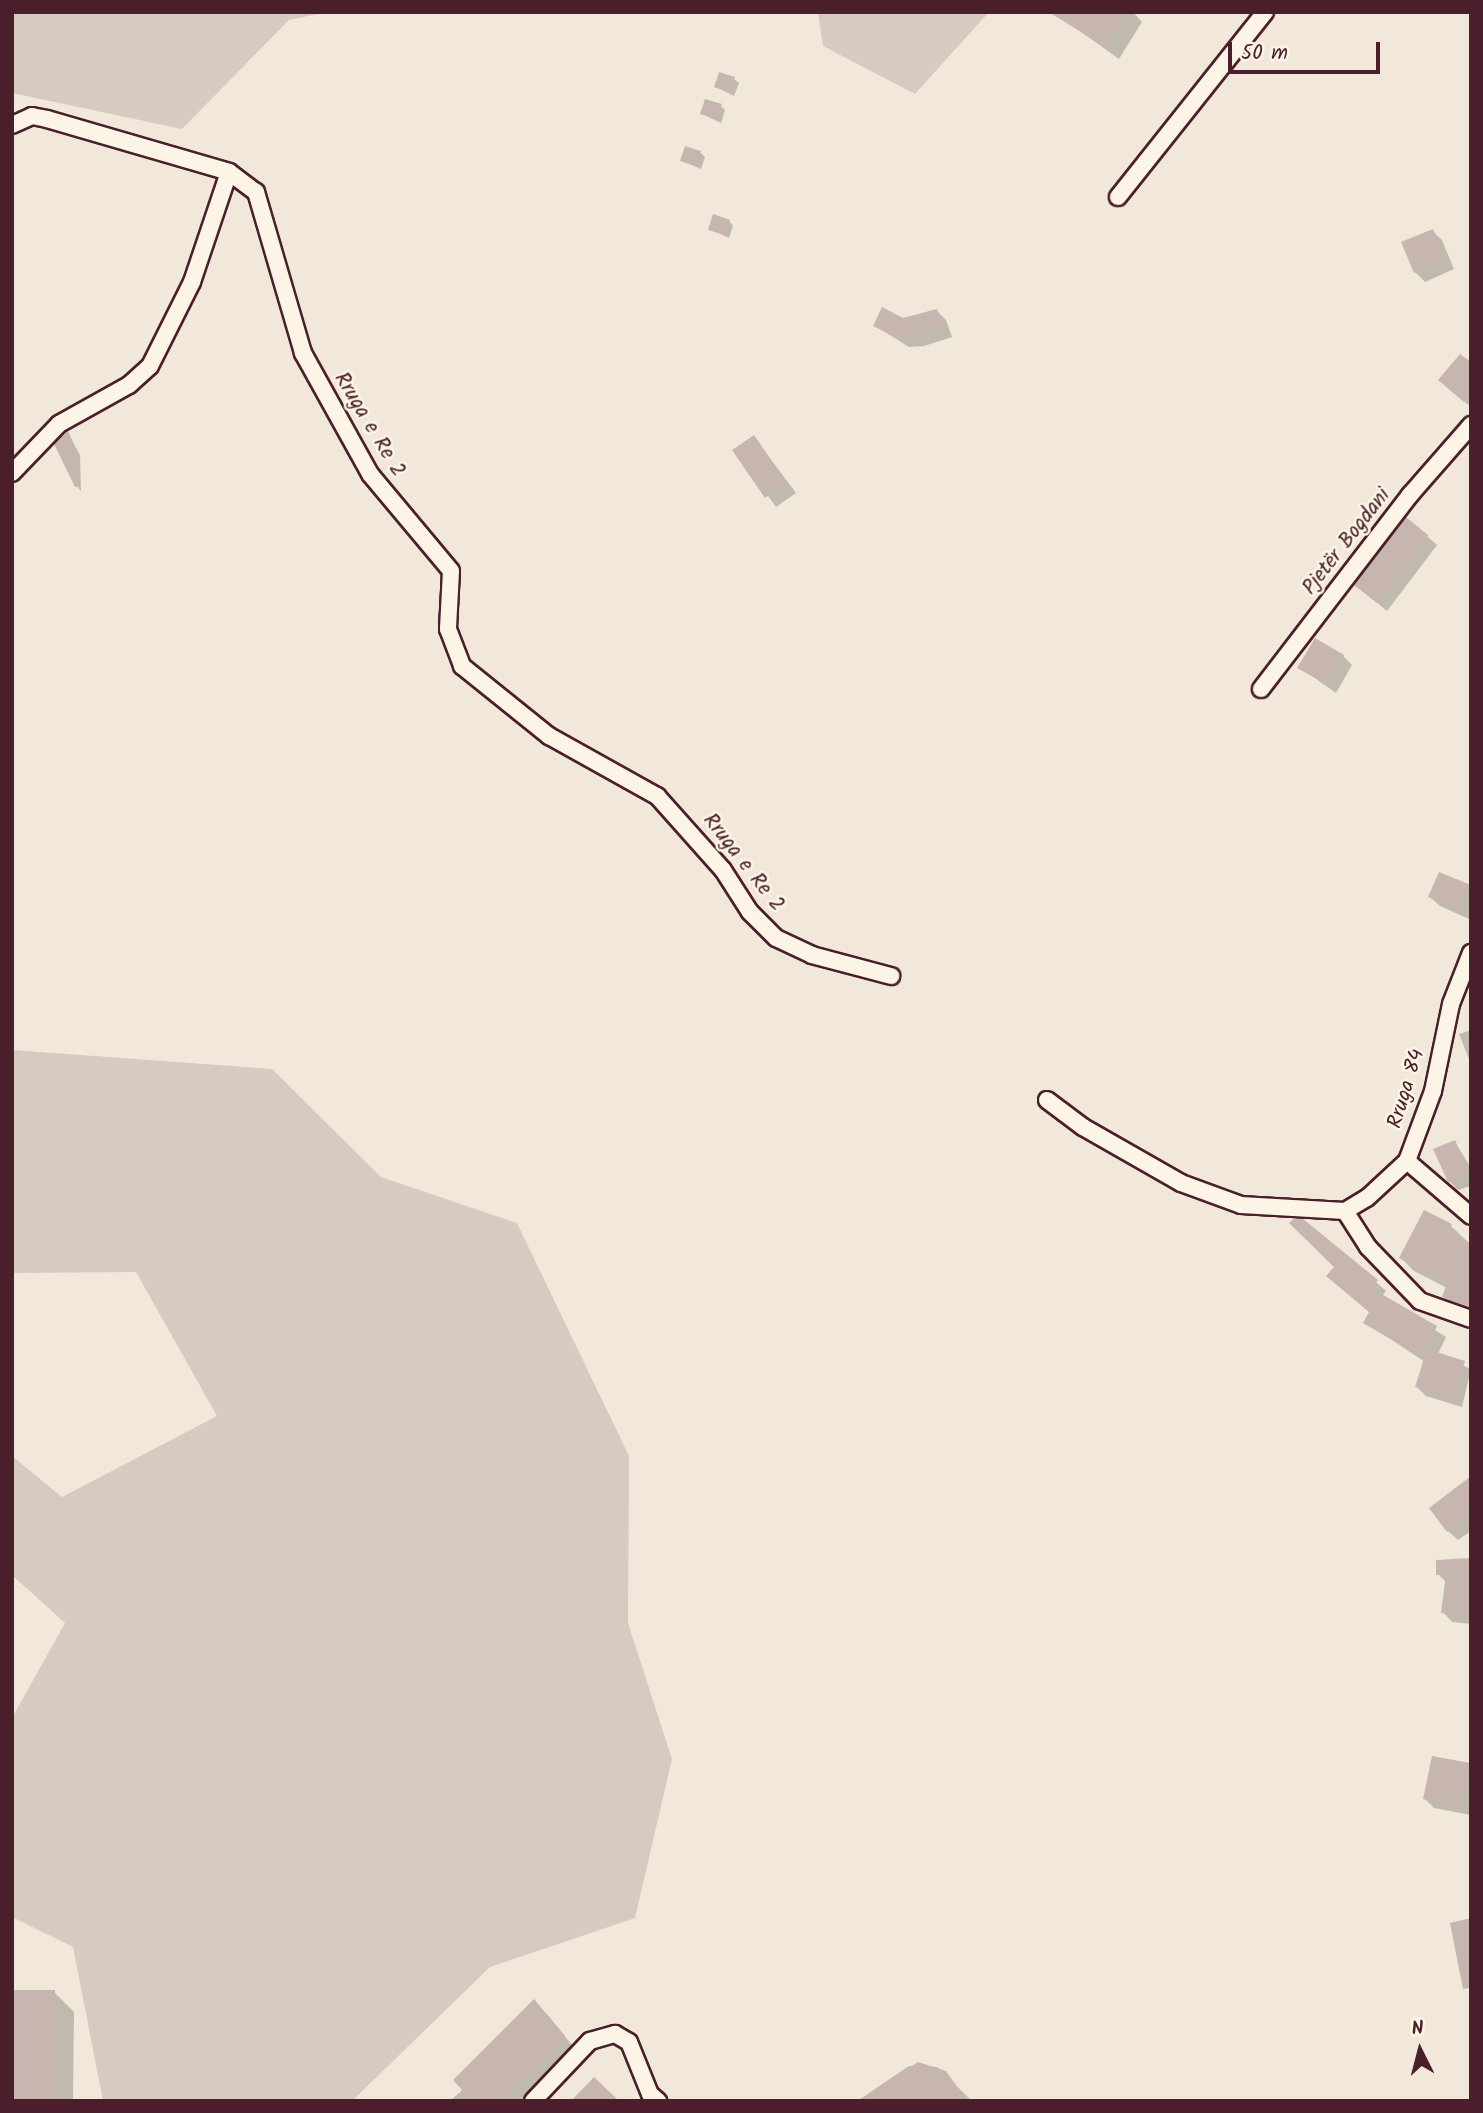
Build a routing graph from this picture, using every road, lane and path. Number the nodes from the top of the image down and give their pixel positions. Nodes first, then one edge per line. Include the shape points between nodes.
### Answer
1 (1265, 12) edge
2 (12, 125) edge
3 (229, 172) junction
4 (1118, 197) dead end
5 (1471, 425) edge
6 (12, 473) edge
7 (1261, 689) dead end
8 (1471, 953) edge
9 (891, 976) dead end
10 (1046, 1100) dead end
11 (1407, 1161) junction
12 (1345, 1211) junction
13 (1471, 1216) edge
14 (1471, 1320) edge
15 (533, 2101) edge
16 (658, 2101) edge

1 - 4 street
2 - 3 street via 32,116 47,119
3 - 6 street via 192,282 150,366 129,385 59,424
3 - 9 street, Rruga e Re 2 via 262,201 303,353 370,474 450,571 448,629 462,666 549,736 657,796 776,938 812,955
5 - 7 street, Pjetër Bogdani via 1410,495
8 - 11 street, Rruga 84 via 1451,1004 1433,1091
10 - 12 street via 1083,1127 1181,1183 1241,1205
11 - 12 street, Rruga 84 via 1367,1198
11 - 13 street
12 - 14 street via 1368,1247 1420,1301
15 - 16 street via 590,2041 615,2034 629,2042 650,2094

